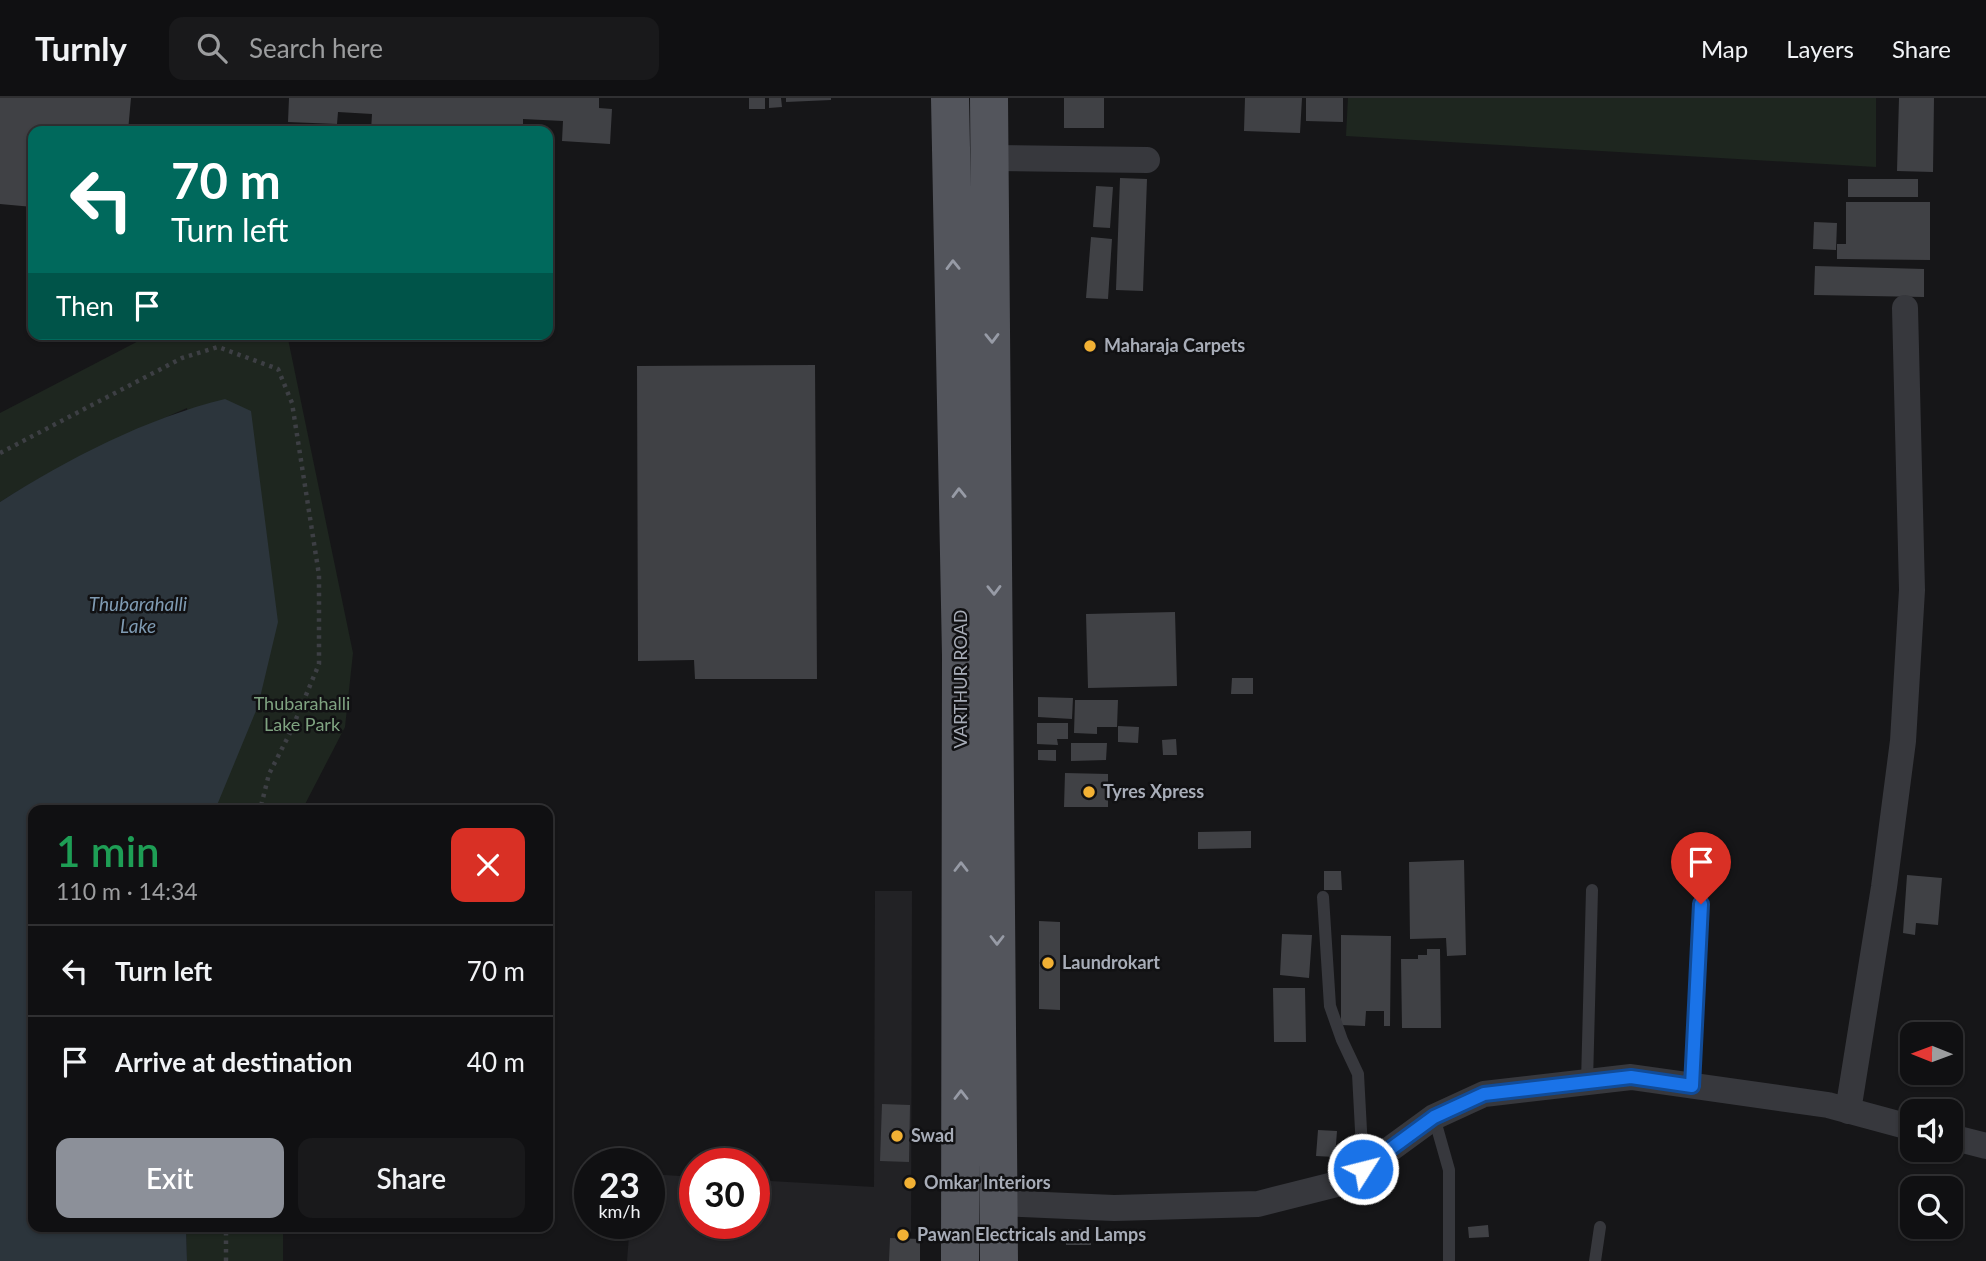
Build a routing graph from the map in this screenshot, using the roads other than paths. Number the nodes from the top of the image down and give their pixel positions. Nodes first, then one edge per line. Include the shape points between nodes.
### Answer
1 (950, 98) edge
2 (989, 98) edge
3 (990, 158) junction
4 (1146, 160) dead end
5 (1905, 308) dead end
6 (977, 547) junction
7 (1592, 890) dead end
8 (1323, 897) dead end
9 (1701, 904) dead end
10 (1587, 1082) junction
11 (1692, 1086) junction
12 (1848, 1111) junction
13 (1434, 1117) junction
14 (1900, 1125) edge
15 (1963, 1141) edge
16 (1986, 1146) edge
17 (1363, 1169) junction
18 (998, 1203) junction
19 (1600, 1227) dead end
20 (960, 1261) edge
21 (999, 1261) edge
22 (1449, 1261) edge
23 (1595, 1261) edge

6 -> 1 main road, VARTHUR ROAD
2 - 3 main road, VARTHUR ROAD
3 - 4 street
3 -> 6 main road, VARTHUR ROAD
5 - 12 street via 1912,590 1903,741
6 -> 18 main road, VARTHUR ROAD
20 -> 6 main road, VARTHUR ROAD via 961,807
7 - 10 lane
8 - 17 lane via 1330,1006 1358,1074
9 - 11 lane
10 - 11 street via 1631,1077
10 - 13 street via 1484,1094
11 - 12 street
12 - 14 street
13 - 17 street
13 - 22 lane via 1449,1170
15 - 16 street
17 - 18 street via 1345,1182 1258,1205 1114,1208
18 - 21 main road, VARTHUR ROAD
19 - 23 lane

